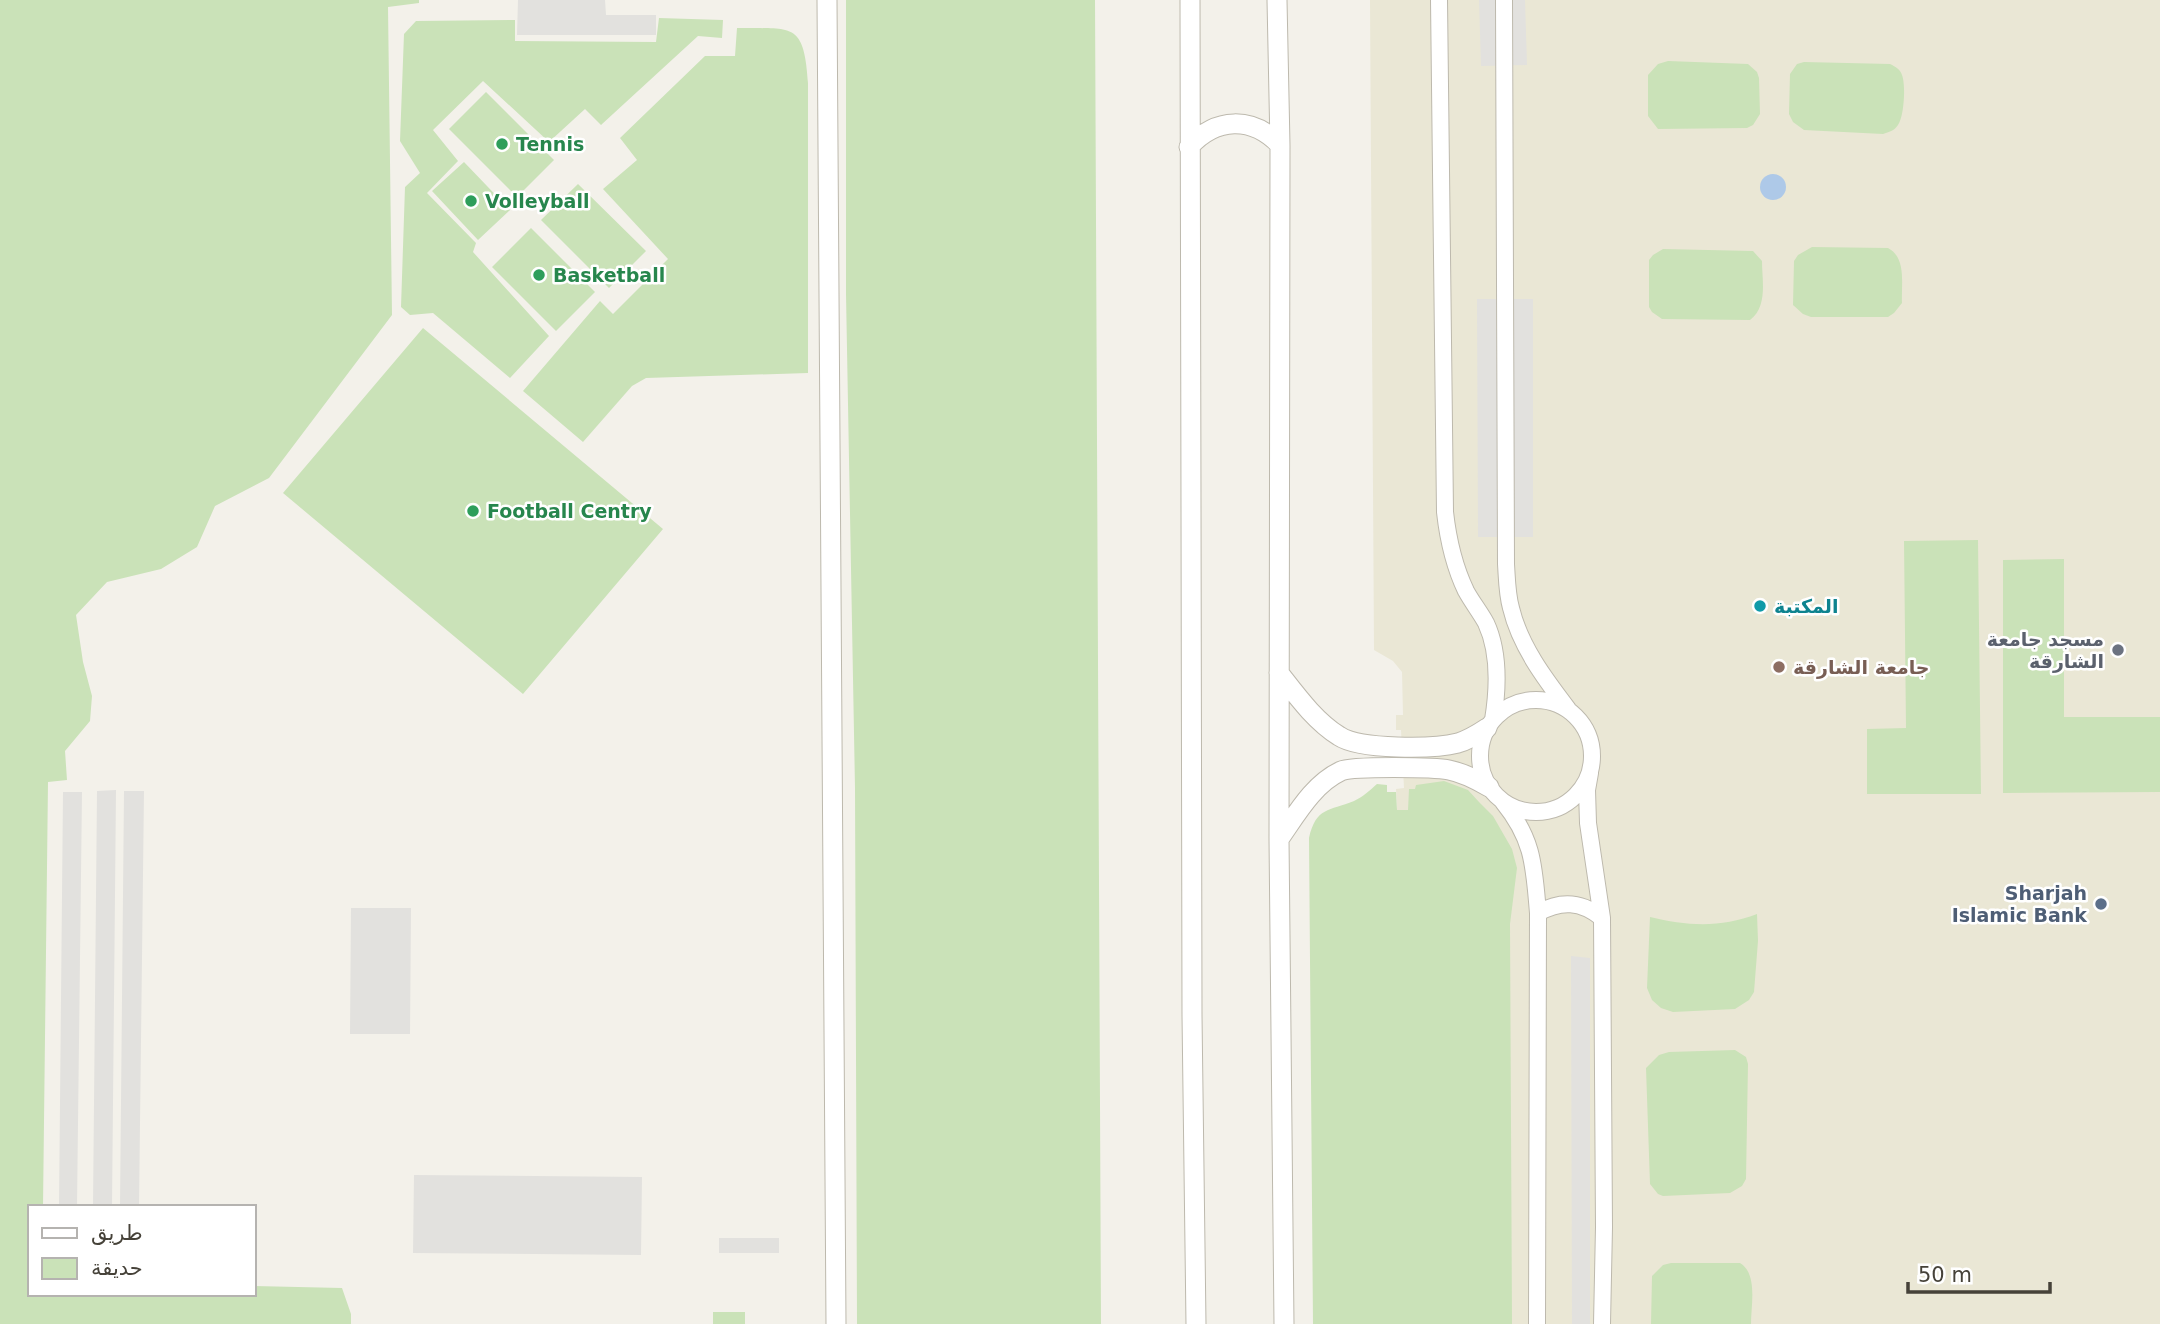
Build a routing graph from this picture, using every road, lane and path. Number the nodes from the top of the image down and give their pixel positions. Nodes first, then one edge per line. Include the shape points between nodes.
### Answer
1 (827, 0) edge
2 (1190, 0) edge
3 (1277, 0) edge
4 (1504, 0) edge
5 (1441, 2) edge
6 (1280, 145) junction
7 (1189, 147) junction
8 (1279, 673) junction
9 (1568, 709) junction
10 (1490, 724) junction
11 (1341, 738) junction
12 (1424, 746) junction
13 (1425, 768) junction
14 (1342, 771) junction
15 (1590, 773) junction
16 (1489, 787) junction
17 (1503, 802) junction
18 (1279, 839) junction
19 (1538, 913) junction
20 (1602, 918) junction
21 (1281, 1319) edge
22 (1198, 1320) edge
23 (836, 1324) edge
24 (1537, 1324) edge
25 (1602, 1324) edge

1 - 23 street
2 - 7 street
3 - 6 street
4 - 9 street via 1506,564 1511,608 1521,636
5 - 10 street via 1445,512 1458,571 1493,647 1497,696
6 - 7 street via 1252,126 1229,124 1207,131
6 - 8 street
7 - 22 street
8 - 11 street via 1309,710
8 - 18 street
9 - 10 street via 1534,699 1511,705
9 - 15 street via 1583,724 1592,744
10 - 12 street via 1459,743
10 - 16 street via 1480,752
11 - 12 street via 1366,745
11 - 14 street via 1346,754
12 - 13 street
13 - 14 street
13 - 16 street via 1462,774
14 - 18 street via 1309,797
15 - 17 street via 1576,796 1554,809 1528,811
15 - 20 street via 1588,823
16 - 17 street
17 - 19 street via 1516,817 1533,860
18 - 21 street
19 - 20 street via 1550,906 1578,904
19 - 24 street
20 - 25 street

